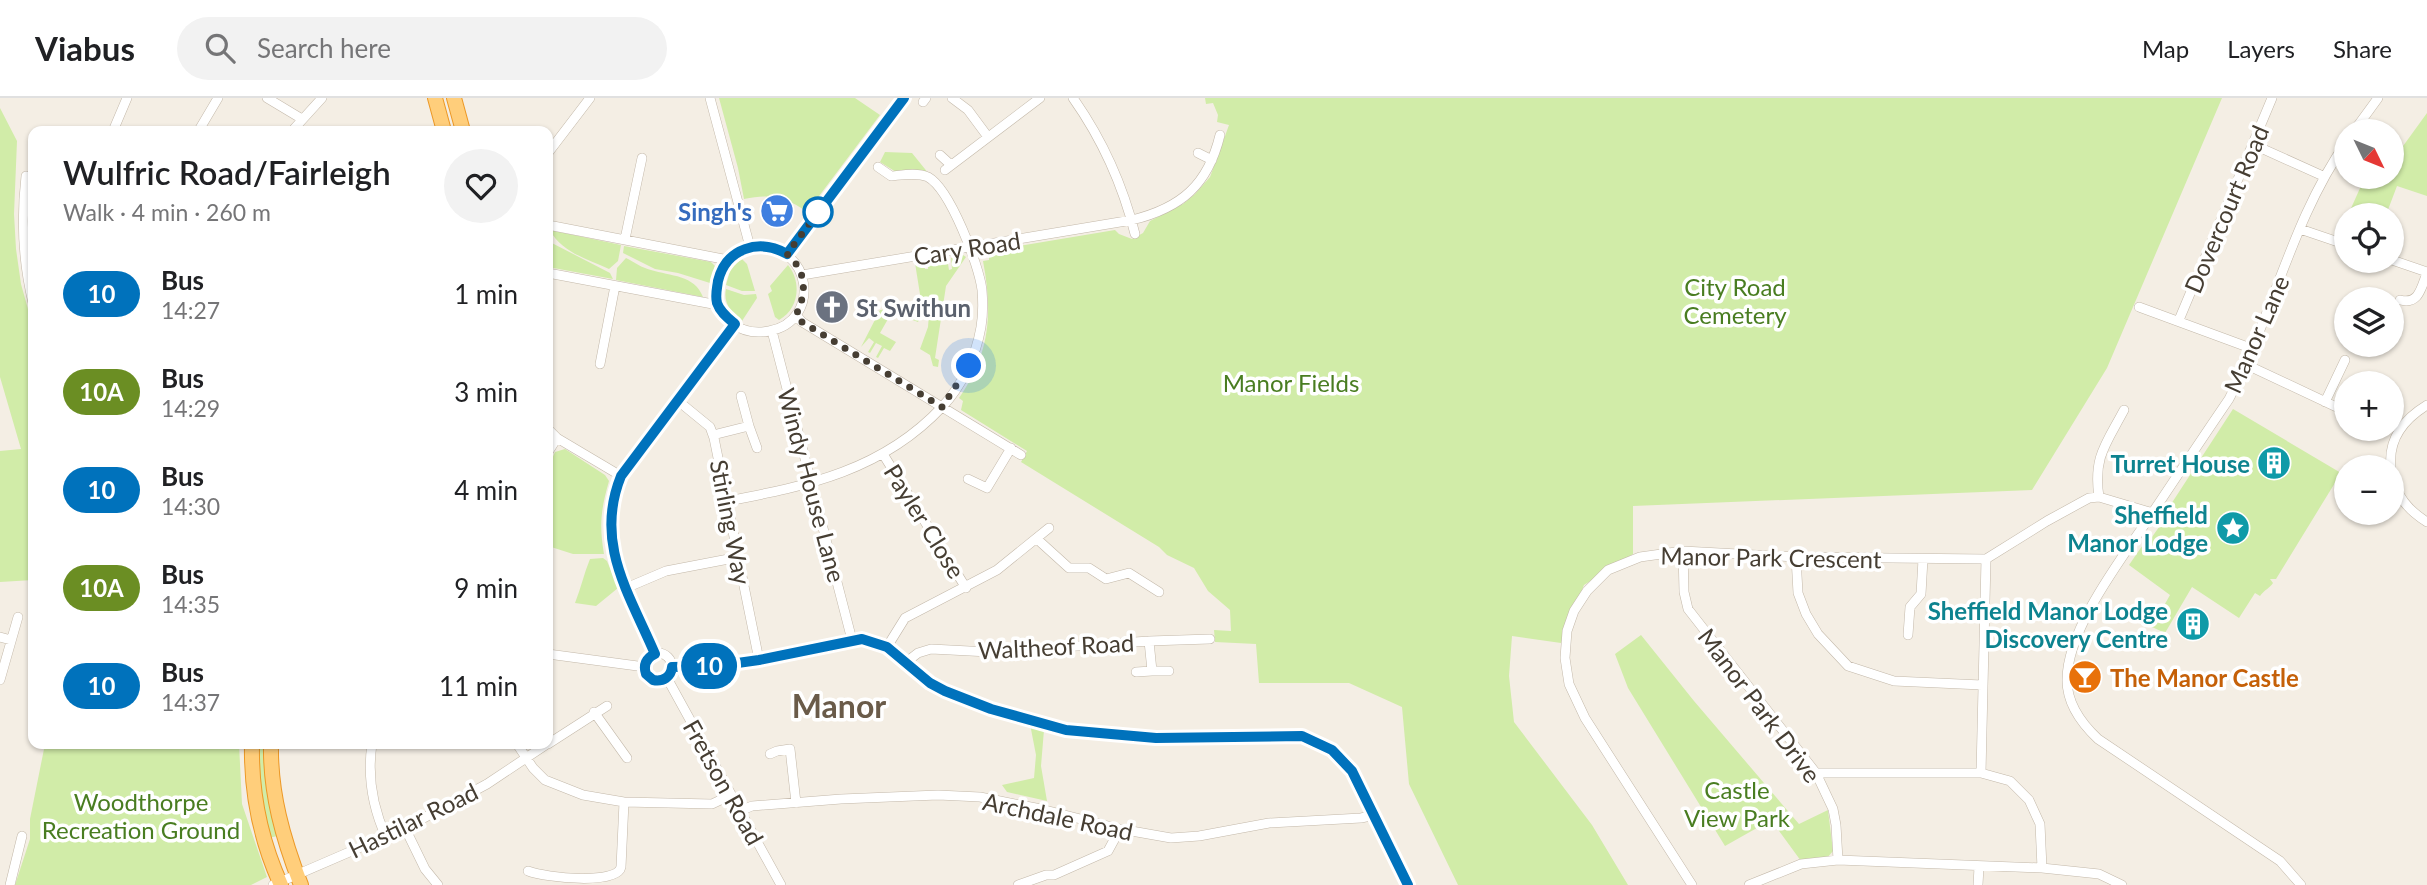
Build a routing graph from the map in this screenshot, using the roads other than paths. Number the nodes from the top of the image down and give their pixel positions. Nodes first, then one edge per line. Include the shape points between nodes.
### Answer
1 (127, 98) edge
2 (218, 98) edge
3 (267, 98) edge
4 (322, 98) edge
5 (435, 98) edge
6 (454, 98) edge
7 (590, 98) edge
8 (710, 98) edge
9 (904, 98) edge
10 (952, 98) edge
11 (1040, 98) edge
12 (1073, 98) edge
13 (2272, 98) edge
14 (2378, 98) edge
15 (302, 119) junction
16 (2363, 119) edge
17 (115, 126) edge
18 (201, 126) edge
19 (296, 126) edge
20 (443, 126) edge
21 (462, 126) edge
22 (1220, 135) dead end
23 (988, 137) junction
24 (2252, 144) junction
25 (553, 146) edge
26 (1198, 153) dead end
27 (940, 155) dead end
28 (642, 158) dead end
29 (1212, 160) junction
30 (2334, 160) edge
31 (878, 167) dead end
32 (26, 176) dead end
33 (2323, 176) junction
34 (1132, 220) junction
35 (553, 226) edge
36 (2300, 229) junction
37 (1135, 234) dead end
38 (625, 239) junction
39 (2334, 241) edge
40 (750, 247) junction
41 (970, 248) junction
42 (787, 254) junction
43 (728, 260) junction
44 (2404, 264) edge
45 (2427, 273) edge
46 (553, 274) edge
47 (802, 275) junction
48 (28, 284) edge
49 (615, 286) junction
50 (2404, 301) edge
51 (718, 306) junction
52 (2139, 307) dead end
53 (796, 315) junction
54 (2179, 320) junction
55 (735, 324) junction
56 (772, 331) junction
57 (2253, 349) junction
58 (2345, 360) dead end
59 (600, 365) dead end
60 (2247, 365) junction
61 (741, 396) dead end
62 (677, 400) junction
63 (2325, 402) junction
64 (2427, 405) edge
65 (2334, 406) edge
66 (942, 407) junction
67 (2124, 410) dead end
68 (2404, 422) edge
69 (749, 426) junction
70 (553, 434) edge
71 (713, 435) junction
72 (558, 438) junction
73 (553, 445) edge
74 (757, 448) dead end
75 (1011, 449) junction
76 (883, 454) junction
77 (1021, 455) dead end
78 (621, 476) junction
79 (968, 479) dead end
80 (812, 483) junction
81 (2099, 497) junction
82 (727, 501) junction
83 (2404, 505) edge
84 (2153, 513) junction
85 (2427, 522) edge
86 (1049, 528) dead end
87 (1037, 539) junction
88 (1683, 551) junction
89 (739, 557) junction
90 (1796, 557) junction
91 (1923, 559) junction
92 (1986, 559) junction
93 (626, 588) junction
94 (966, 588) junction
95 (1159, 592) dead end
96 (18, 617) dead end
97 (1908, 635) dead end
98 (0, 637) edge
99 (852, 639) junction
100 (1210, 639) dead end
101 (11, 640) junction
102 (1149, 641) junction
103 (887, 647) junction
104 (655, 654) junction
105 (553, 655) edge
106 (759, 660) junction
107 (905, 663) junction
108 (645, 667) junction
109 (672, 667) junction
110 (1152, 671) junction
111 (1170, 671) dead end
112 (1136, 672) dead end
113 (667, 678) junction
114 (0, 680) edge
115 (1982, 685) junction
116 (607, 706) dead end
117 (594, 712) junction
118 (553, 741) edge
119 (252, 749) edge
120 (271, 749) edge
121 (371, 749) edge
122 (520, 749) edge
123 (540, 749) edge
124 (770, 754) dead end
125 (526, 758) junction
126 (627, 758) dead end
127 (1816, 773) junction
128 (1981, 773) junction
129 (732, 796) junction
130 (624, 802) junction
131 (796, 803) junction
132 (740, 811) junction
133 (1375, 815) junction
134 (404, 828) junction
135 (1120, 830) junction
136 (22, 836) dead end
137 (386, 837) junction
138 (1838, 860) junction
139 (1979, 867) junction
140 (2042, 869) junction
141 (528, 871) dead end
142 (299, 880) edge
143 (277, 884) edge
144 (2298, 884) edge
145 (10, 885) edge
146 (438, 885) edge
147 (781, 885) edge
148 (1018, 885) edge
149 (1408, 885) edge
150 (1692, 885) edge
151 (1749, 885) edge
152 (1978, 885) edge
153 (2122, 885) edge

1 - 17 street
2 - 18 street
3 - 15 street
4 - 15 street
5 - 20 highway
6 - 21 highway
7 - 25 street
8 - 40 street
9 - 42 street
10 - 23 street via 968,110
11 - 23 street
12 - 34 street via 1105,153
13 - 24 street, Dovercourt Road
14 - 16 street
15 - 19 street
22 - 29 street, Cary Road
23 - 27 street via 948,168
24 - 33 street
24 - 54 street, Dovercourt Road
26 - 29 street
28 - 38 street
29 - 34 street, Cary Road via 1189,194 1157,213
30 - 33 street, Manor Lane
31 - 41 street via 891,176 928,177 951,206
32 - 48 street via 22,210
33 - 36 street, Manor Lane
34 - 37 street
34 - 41 street, Cary Road
35 - 38 street
36 - 39 street
36 - 57 street, Manor Lane
38 - 43 street
40 - 42 street via 767,246
40 - 43 street
41 - 47 street, Cary Road
41 - 66 street via 982,290 981,328 969,366
42 - 47 street
43 - 51 street via 716,293
44 - 45 street
45 - 50 street via 2418,296
46 - 49 street
47 - 53 street via 804,289
49 - 51 street
49 - 59 street
51 - 55 street
52 - 54 street
53 - 56 street
53 - 66 street
54 - 57 street
55 - 56 street via 749,331
55 - 62 street
56 - 80 street, Windy House Lane
57 - 60 street, Manor Lane
58 - 63 street
60 - 63 street
60 - 84 street, Manor Lane
61 - 69 street
62 - 71 street, Stirling Way via 704,421
62 - 78 street
63 - 65 street
64 - 68 street
66 - 75 street
66 - 76 street
67 - 81 street via 2099,458
69 - 71 street
69 - 74 street
70 - 72 street
71 - 82 street, Stirling Way
72 - 73 street
72 - 78 street
75 - 77 street
75 - 79 street via 987,488
76 - 80 street
76 - 94 street, Payler Close
78 - 93 street via 610,520 611,542
80 - 82 street
80 - 99 street, Windy House Lane
81 - 84 street
81 - 92 street via 2073,506
82 - 89 street, Stirling Way
83 - 85 street
84 - 144 street, Manor Lane via 2102,589 2075,643 2067,671 2069,699 2081,721 2104,745 2280,861
86 - 87 street
87 - 94 street
87 - 95 street via 1069,568 1089,568 1106,579 1129,573
88 - 90 street, Manor Park Crescent
88 - 127 street, Manor Park Drive via 1688,609
88 - 150 street, Manor Park Crescent via 1640,557 1608,570 1574,611 1565,658 1569,684 1585,718
89 - 93 street via 666,571
89 - 106 street, Stirling Way
90 - 91 street, Manor Park Crescent
90 - 115 street via 1798,593 1806,614 1818,635 1848,666 1894,681
91 - 92 street, Manor Park Crescent
91 - 97 street via 1922,594 1910,607
92 - 115 street
93 - 104 street
94 - 103 street via 905,618
96 - 101 street
98 - 101 street
99 - 103 street
99 - 106 street
100 - 102 street, Waltheof Road
101 - 114 street
102 - 107 street, Waltheof Road via 989,652 931,649
102 - 110 street
103 - 107 street
104 - 108 street
104 - 109 street via 667,656
105 - 108 street
106 - 109 street
107 - 133 street via 945,691 1066,730 1156,738 1302,736 1343,759
108 - 113 street via 653,680
109 - 113 street
110 - 111 street
110 - 112 street
113 - 129 street, Fretson Road
115 - 128 street
116 - 117 street, Hastilar Road
117 - 118 street, Hastilar Road
117 - 126 street
119 - 143 highway via 258,814
120 - 142 highway via 278,814
121 - 137 street via 371,791
122 - 125 street
123 - 125 street, Hastilar Road
124 - 131 street via 790,750
125 - 130 street via 555,785
125 - 134 street, Hastilar Road
127 - 128 street
127 - 138 street, Manor Park Drive via 1833,809
128 - 140 street via 2010,781 2029,800 2040,824
129 - 130 street via 712,804
129 - 132 street, Fretson Road
130 - 141 street via 620,875 615,879 564,881
131 - 132 street, Archdale Road
131 - 135 street, Archdale Road via 980,797
132 - 147 street, Fretson Road
133 - 135 street, Archdale Road via 1269,823 1185,838
133 - 149 street
134 - 137 street, Hastilar Road
134 - 146 street
135 - 148 street via 1108,851
136 - 145 street
137 - 142 street, Hastilar Road
138 - 139 street
138 - 151 street via 1801,864
139 - 140 street
139 - 152 street
140 - 153 street via 2099,874
142 - 143 street, Hastilar Road

